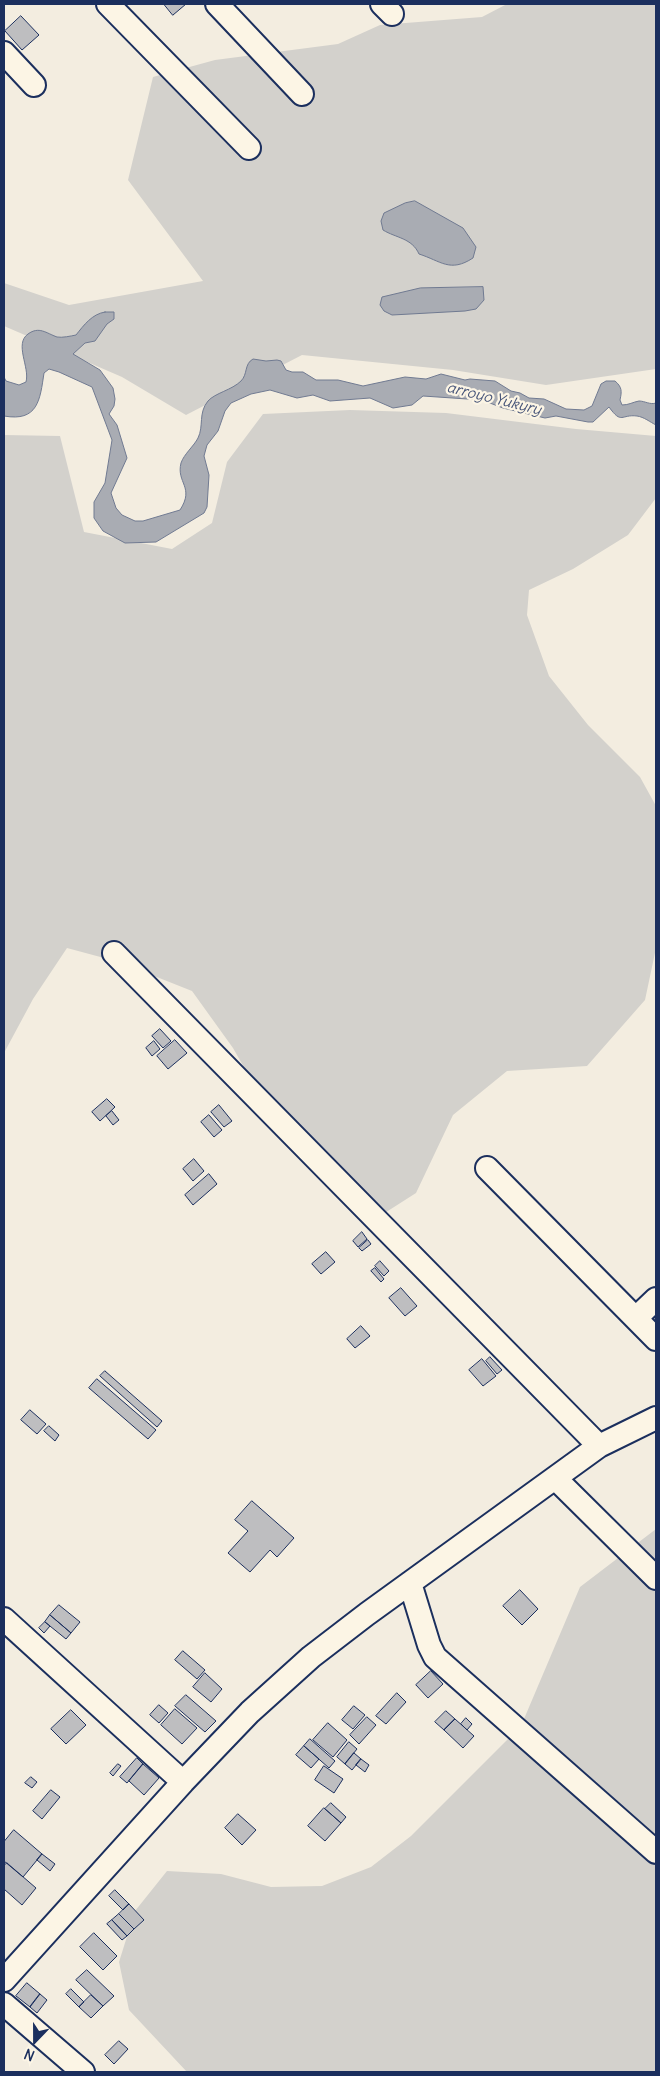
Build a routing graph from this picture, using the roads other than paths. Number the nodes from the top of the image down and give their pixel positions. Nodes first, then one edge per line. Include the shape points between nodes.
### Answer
1 (108, 4) edge
2 (218, 4) edge
3 (4, 53) edge
4 (34, 85) dead end
5 (302, 94) dead end
6 (249, 148) dead end
7 (114, 953) dead end
8 (486, 1168) dead end
9 (656, 1299) edge
10 (636, 1318) junction
11 (656, 1338) edge
12 (656, 1418) edge
13 (599, 1446) junction
14 (555, 1478) junction
15 (656, 1578) edge
16 (410, 1583) junction
17 (4, 1619) edge
18 (183, 1782) junction
19 (656, 1852) edge
20 (4, 1980) edge
21 (4, 2004) edge
22 (83, 2072) edge

1 - 6 street
2 - 5 street
3 - 4 street
7 - 13 street
8 - 10 street
9 - 10 street
10 - 11 street
12 - 13 street
13 - 14 street
14 - 15 street
14 - 16 street
16 - 18 street via 311,1657 250,1712
16 - 19 street via 435,1657
17 - 18 street
18 - 20 street
21 - 22 street

